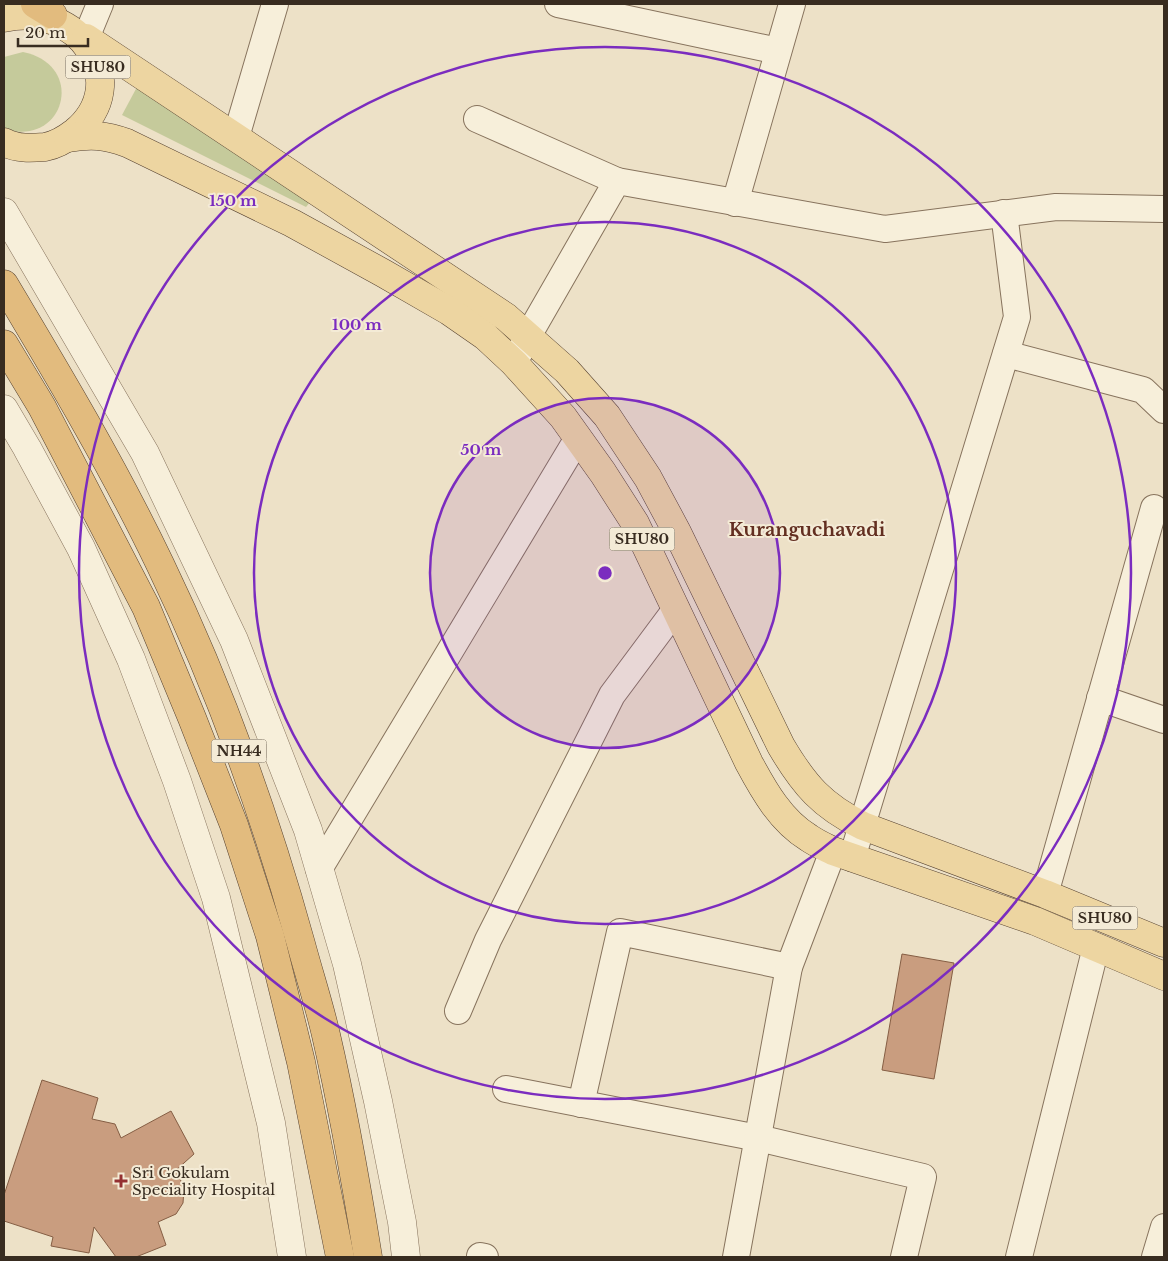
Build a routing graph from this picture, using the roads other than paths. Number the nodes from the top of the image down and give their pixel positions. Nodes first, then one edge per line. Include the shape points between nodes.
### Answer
1 (100, 4) edge
2 (275, 4) edge
3 (558, 4) edge
4 (792, 4) edge
5 (593, 7) edge
6 (44, 9) edge
7 (4, 18) edge
8 (86, 38) junction
9 (778, 51) junction
10 (477, 119) dead end
11 (236, 137) junction
12 (4, 142) edge
13 (59, 142) junction
14 (4, 164) edge
15 (617, 181) junction
16 (735, 202) junction
17 (1162, 202) edge
18 (4, 212) edge
19 (1004, 213) junction
20 (4, 284) edge
21 (528, 336) junction
22 (4, 344) edge
23 (1006, 354) junction
24 (514, 363) junction
25 (4, 409) edge
26 (1164, 410) edge
27 (578, 438) junction
28 (1154, 508) dead end
29 (676, 609) junction
30 (1100, 698) junction
31 (1164, 720) edge
32 (862, 826) junction
33 (842, 854) junction
34 (319, 869) junction
35 (1045, 894) junction
36 (1164, 943) edge
37 (1096, 947) junction
38 (789, 966) junction
39 (1164, 976) edge
40 (458, 1011) dead end
41 (506, 1089) dead end
42 (581, 1104) junction
43 (758, 1138) junction
44 (1164, 1227) edge
45 (292, 1257) edge
46 (340, 1257) edge
47 (368, 1257) edge
48 (406, 1257) edge
49 (736, 1257) edge
50 (904, 1257) edge
51 (1019, 1257) edge
52 (1155, 1257) edge

1 - 8 street
2 - 11 street
3 - 5 street
4 - 9 street
5 - 9 street
6 - 7 main road, SHU80
6 - 8 main road, SHU80 via 71,24
8 - 11 main road, SHU80
8 - 13 main road, SHU80 via 100,73 99,92 93,110 82,126
9 - 16 street
10 - 15 street
11 - 21 main road, SHU80 via 506,317
12 - 13 main road, SHU80 via 30,149
13 - 14 main road
13 - 24 main road, SHU80 via 87,135 109,136 292,223 449,311 485,336
15 - 16 street
15 - 21 street
16 - 19 street via 885,229
17 - 19 street
18 - 34 street via 145,453 234,640 308,830
19 - 23 street via 1017,317
20 - 47 highway, NH44 via 117,478 201,654 244,764 285,888 326,1033
21 - 24 street
21 - 32 main road, SHU80 via 567,371 608,416 648,478 781,746 798,774 818,798
22 - 46 highway, NH44 via 42,407 146,607 234,825 275,955 301,1062
23 - 26 street via 1143,390
23 - 32 street
24 - 27 main road, SHU80
25 - 45 street via 81,548 131,659 177,781 216,898 271,1123
27 - 29 main road, SHU80 via 635,523
27 - 34 street
28 - 30 street
29 - 33 main road, SHU80 via 763,789 776,807 808,838
29 - 40 street via 612,695 488,940
30 - 31 street
30 - 35 street
32 - 33 street
32 - 35 main road, SHU80
33 - 37 main road, SHU80 via 1035,921
33 - 38 street
34 - 48 street via 347,964 378,1101
35 - 36 main road, SHU80
37 - 39 main road, SHU80
37 - 51 street
38 - 42 street via 620,932
38 - 43 street
41 - 42 street
42 - 43 street
43 - 49 street
43 - 50 street via 923,1177
44 - 52 street

